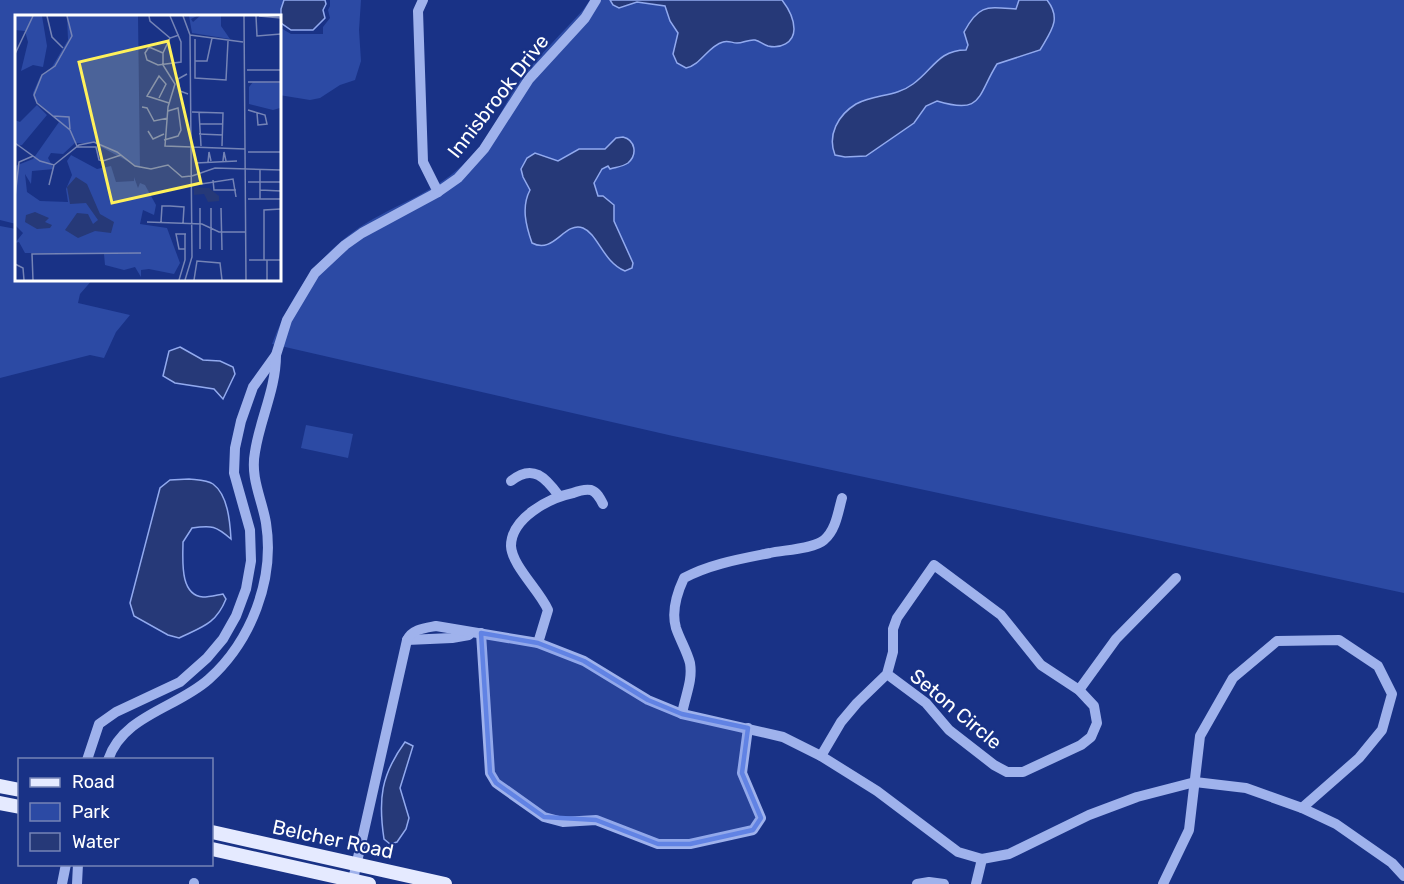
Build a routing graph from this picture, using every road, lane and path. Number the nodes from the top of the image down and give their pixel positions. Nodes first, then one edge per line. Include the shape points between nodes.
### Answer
1 (423, 0) edge
2 (596, 0) edge
3 (438, 192) junction
4 (276, 355) junction
5 (248, 399) junction
6 (268, 406) junction
7 (238, 432) junction
8 (258, 438) junction
9 (511, 481) dead end
10 (559, 496) junction
11 (842, 498) dead end
12 (603, 504) dead end
13 (1176, 578) dead end
14 (481, 633) junction
15 (538, 643) junction
16 (887, 674) junction
17 (1079, 690) junction
18 (682, 714) junction
19 (748, 728) junction
20 (821, 756) junction
21 (87, 758) edge
22 (109, 758) edge
23 (1195, 782) junction
24 (0, 786) edge
25 (18, 790) edge
26 (1302, 808) junction
27 (213, 832) edge
28 (213, 849) edge
29 (982, 859) junction
30 (357, 864) junction
31 (66, 866) edge
32 (78, 866) edge
33 (1404, 876) edge
34 (353, 882) edge
35 (62, 884) edge
36 (77, 884) edge
37 (369, 884) edge
38 (445, 884) edge
39 (917, 884) edge
40 (944, 884) edge
41 (976, 884) edge
42 (1163, 884) edge

1 - 3 street via 418,11 423,162
2 - 3 street, Innisbrook Drive via 585,18 529,79 478,156
3 - 4 street, Innisbrook Drive via 362,233 315,273 287,320
4 - 5 street, Innisbrook Drive
4 - 6 street, Innisbrook Drive
5 - 6 street
5 - 7 street, Innisbrook Drive
6 - 8 street, Innisbrook Drive
7 - 8 street
7 - 21 street, Innisbrook Drive via 234,473 250,530 251,561 236,616 207,658 180,682 99,724
8 - 22 street, Innisbrook Drive via 254,477 268,544 266,575 247,629 227,661 208,680 185,697 140,719 121,737
9 - 10 street via 521,474 534,473 545,479
10 - 12 street via 588,490 598,495
10 - 15 street via 535,509 512,537 515,560 548,610
11 - 18 street via 833,527 817,545 702,568 684,578 674,616 690,664 691,680
13 - 17 street via 1116,639
14 - 15 street
14 - 19 street via 490,773 496,783 544,817 563,822 596,820 658,844 690,844 753,830 761,818 742,773
14 - 30 street via 453,638 408,637
15 - 18 street via 584,661 648,700
16 - 17 street, Seton Circle via 926,704 949,730 994,765 1014,774 1091,737 1096,723 1094,706
16 - 17 street, Seton Circle via 897,618 934,566 1001,615 1041,665
16 - 20 street via 841,722
18 - 19 street
19 - 20 street via 783,737
20 - 29 street via 877,791 958,852
23 - 26 street via 1246,788
23 - 26 street via 1200,736 1233,678 1277,641 1339,640 1378,666 1392,694 1382,730 1359,758
23 - 29 street via 1137,797 1089,815 1009,854
23 - 42 street via 1189,830
24 - 25 main road
26 - 33 street via 1336,824 1392,863
27 - 30 main road, Belcher Road
28 - 34 main road, Belcher Road
29 - 41 street
30 - 34 street
30 - 38 main road, Belcher Road
31 - 35 street
32 - 36 street
34 - 37 main road, Belcher Road
39 - 40 street

